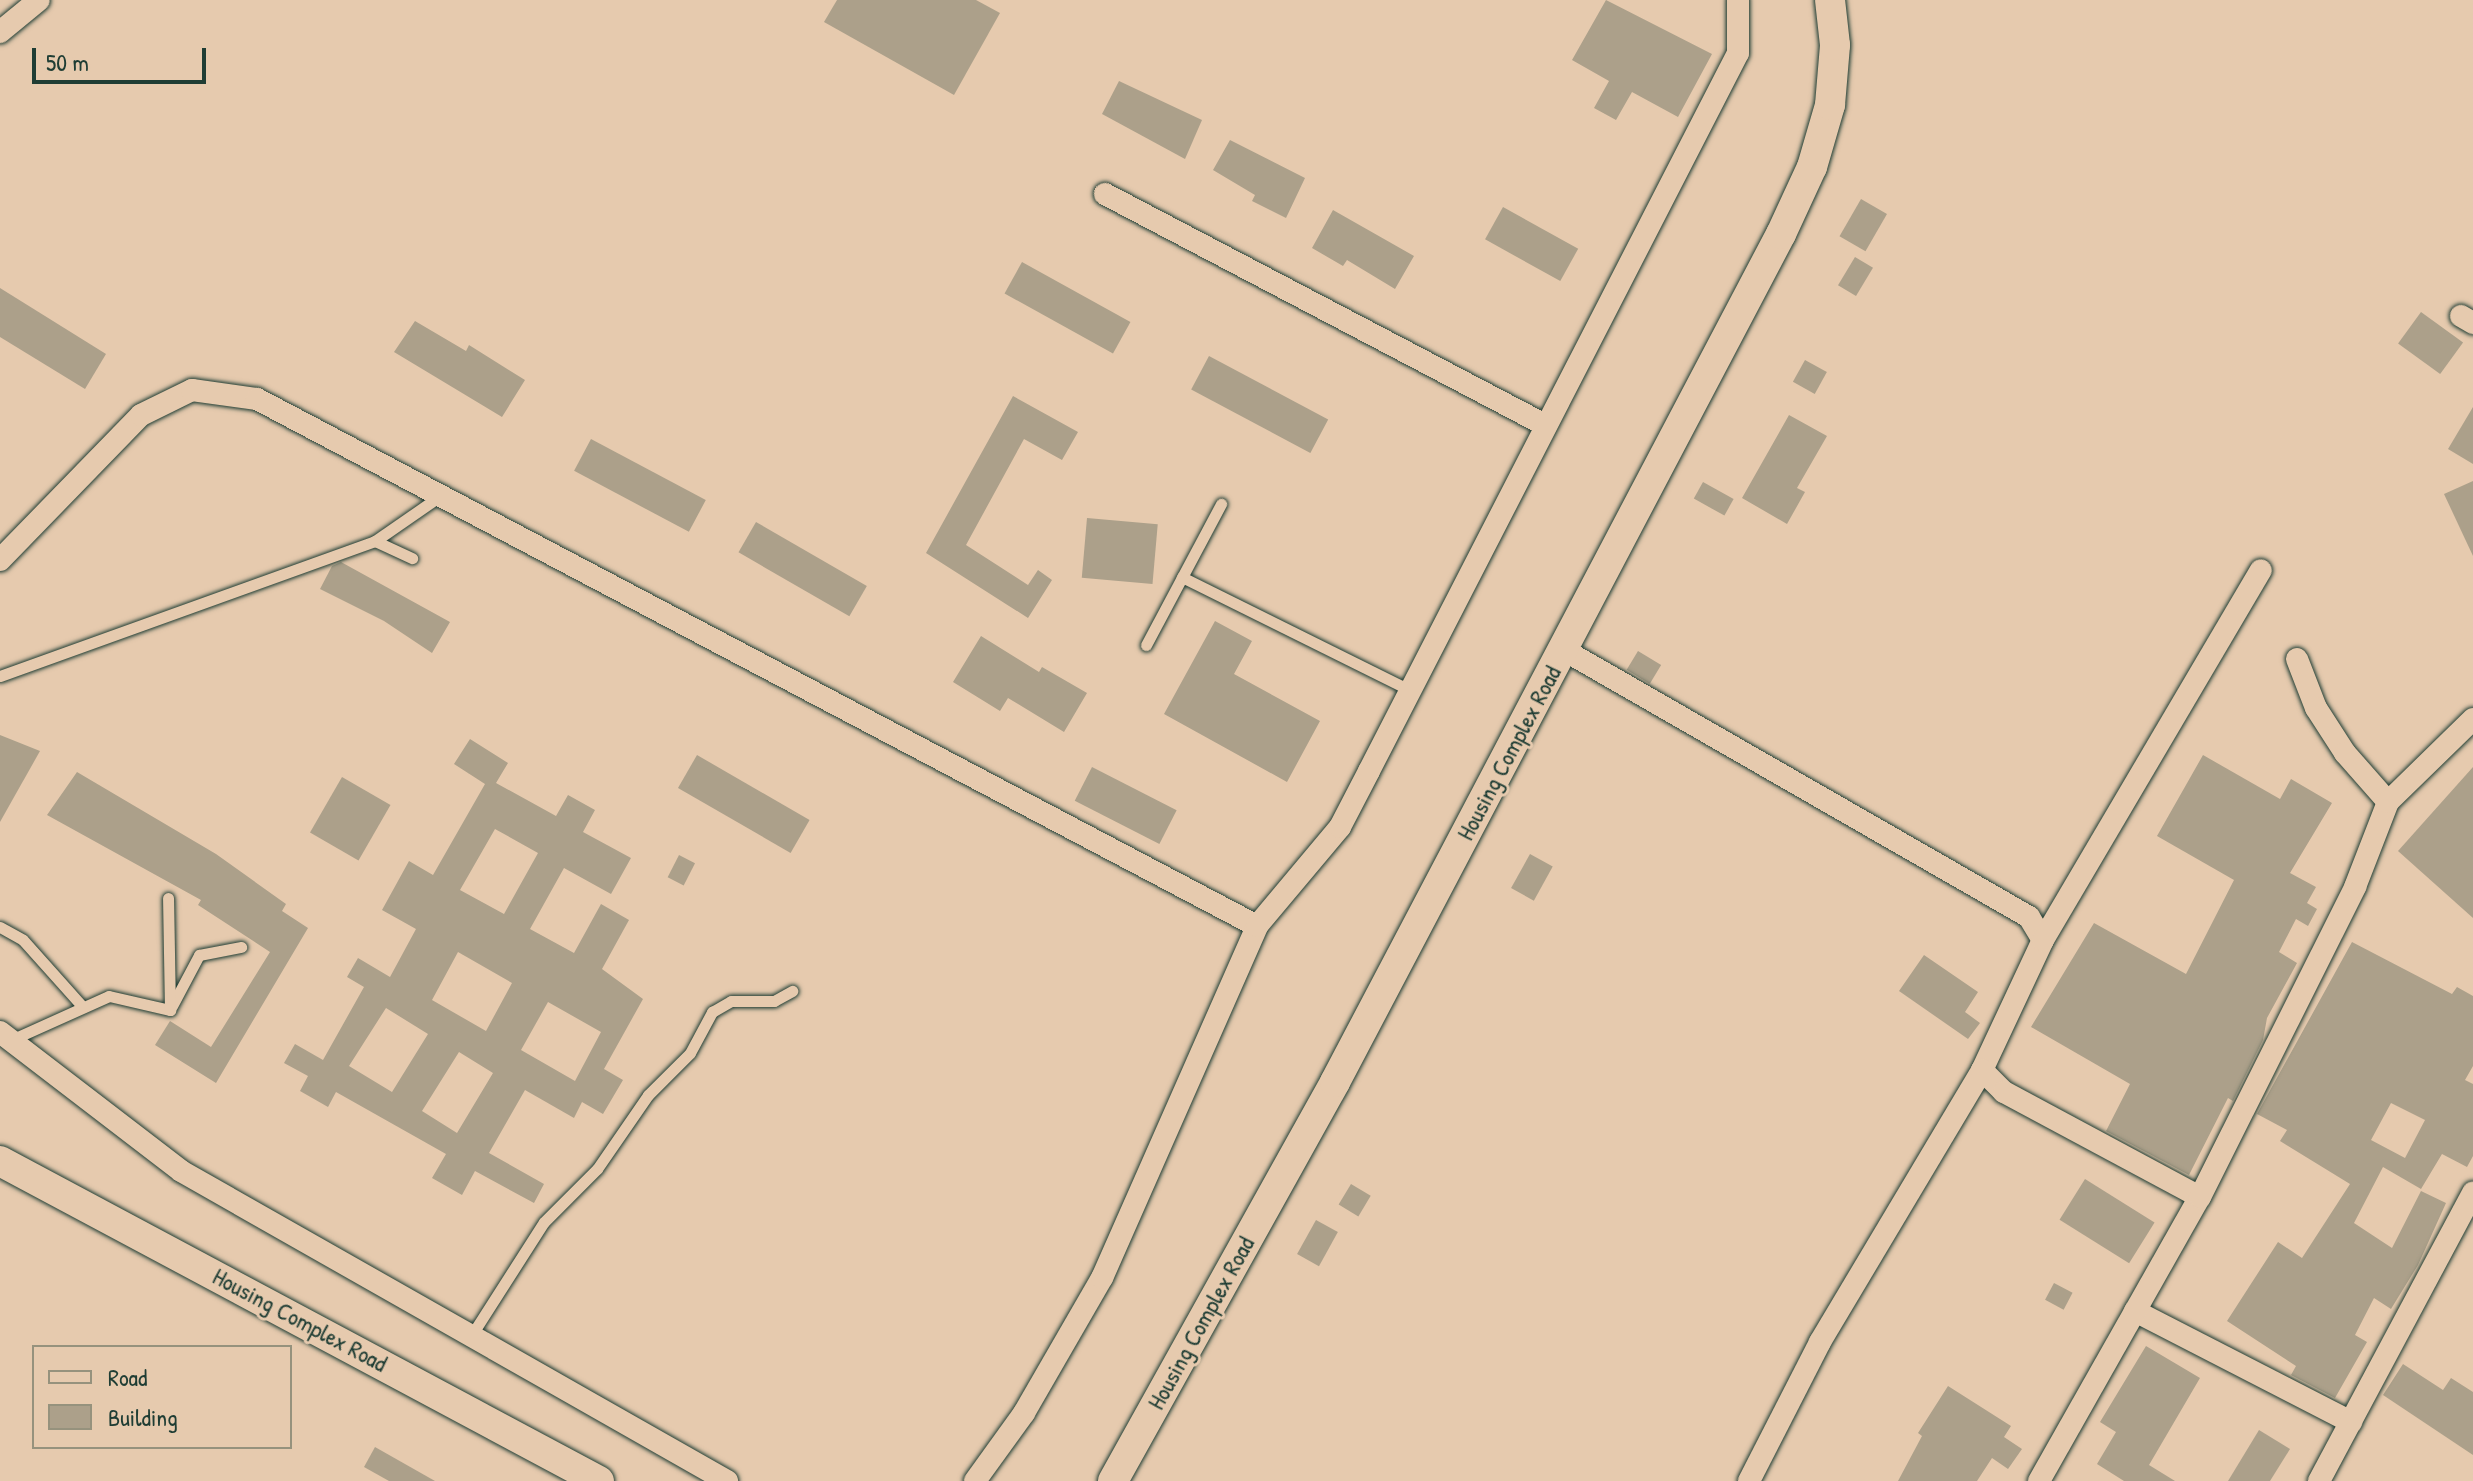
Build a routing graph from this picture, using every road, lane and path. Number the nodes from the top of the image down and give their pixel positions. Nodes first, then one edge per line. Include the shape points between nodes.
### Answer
1 (39, 0) edge
2 (1738, 0) edge
3 (1830, 0) edge
4 (0, 32) edge
5 (1105, 194) dead end
6 (1546, 426) junction
7 (440, 496) junction
8 (1221, 504) dead end
9 (375, 541) junction
10 (412, 558) dead end
11 (0, 560) edge
12 (2261, 570) dead end
13 (1182, 577) junction
14 (1146, 645) dead end
15 (1564, 650) junction
16 (2297, 659) dead end
17 (0, 676) edge
18 (1410, 690) junction
19 (2473, 719) edge
20 (2388, 802) junction
21 (168, 898) dead end
22 (1257, 926) junction
23 (0, 927) edge
24 (2043, 940) junction
25 (241, 947) dead end
26 (792, 991) dead end
27 (83, 1007) junction
28 (170, 1010) junction
29 (6, 1036) edge
30 (1982, 1070) junction
31 (0, 1161) edge
32 (2473, 1193) edge
33 (2200, 1197) junction
34 (2135, 1311) junction
35 (471, 1336) junction
36 (2351, 1422) junction
37 (599, 1481) edge
38 (727, 1481) edge
39 (975, 1481) edge
40 (1113, 1481) edge
41 (1749, 1481) edge
42 (2039, 1481) edge
43 (2319, 1481) edge

1 - 4 street
2 - 6 street via 1738,53
3 - 15 street, Housing Complex Road via 1835,45 1830,105 1812,167
5 - 6 street
6 - 18 street
7 - 9 lane
7 - 11 street via 257,399 192,390 141,415
7 - 22 street
8 - 13 lane
9 - 10 lane
9 - 17 lane
12 - 24 street
13 - 14 lane
13 - 18 lane
15 - 24 street via 2029,917
15 - 40 street, Housing Complex Road via 1335,1082
16 - 20 street via 2316,708 2345,753
18 - 22 street via 1340,827
19 - 20 street
20 - 33 street via 2355,887
21 - 28 lane
22 - 39 street via 1102,1278 1024,1413
23 - 27 lane via 23,940
24 - 30 street
25 - 28 lane via 199,955
26 - 35 lane via 774,1001 731,1001 712,1012 690,1053 648,1095 597,1169 544,1222
27 - 28 lane via 109,996
27 - 29 lane
29 - 35 street via 181,1171
30 - 33 street via 2004,1092
30 - 41 street via 1820,1342
31 - 37 street, Housing Complex Road
32 - 36 street
33 - 34 street
34 - 36 street
34 - 42 street
35 - 38 street
36 - 43 street

